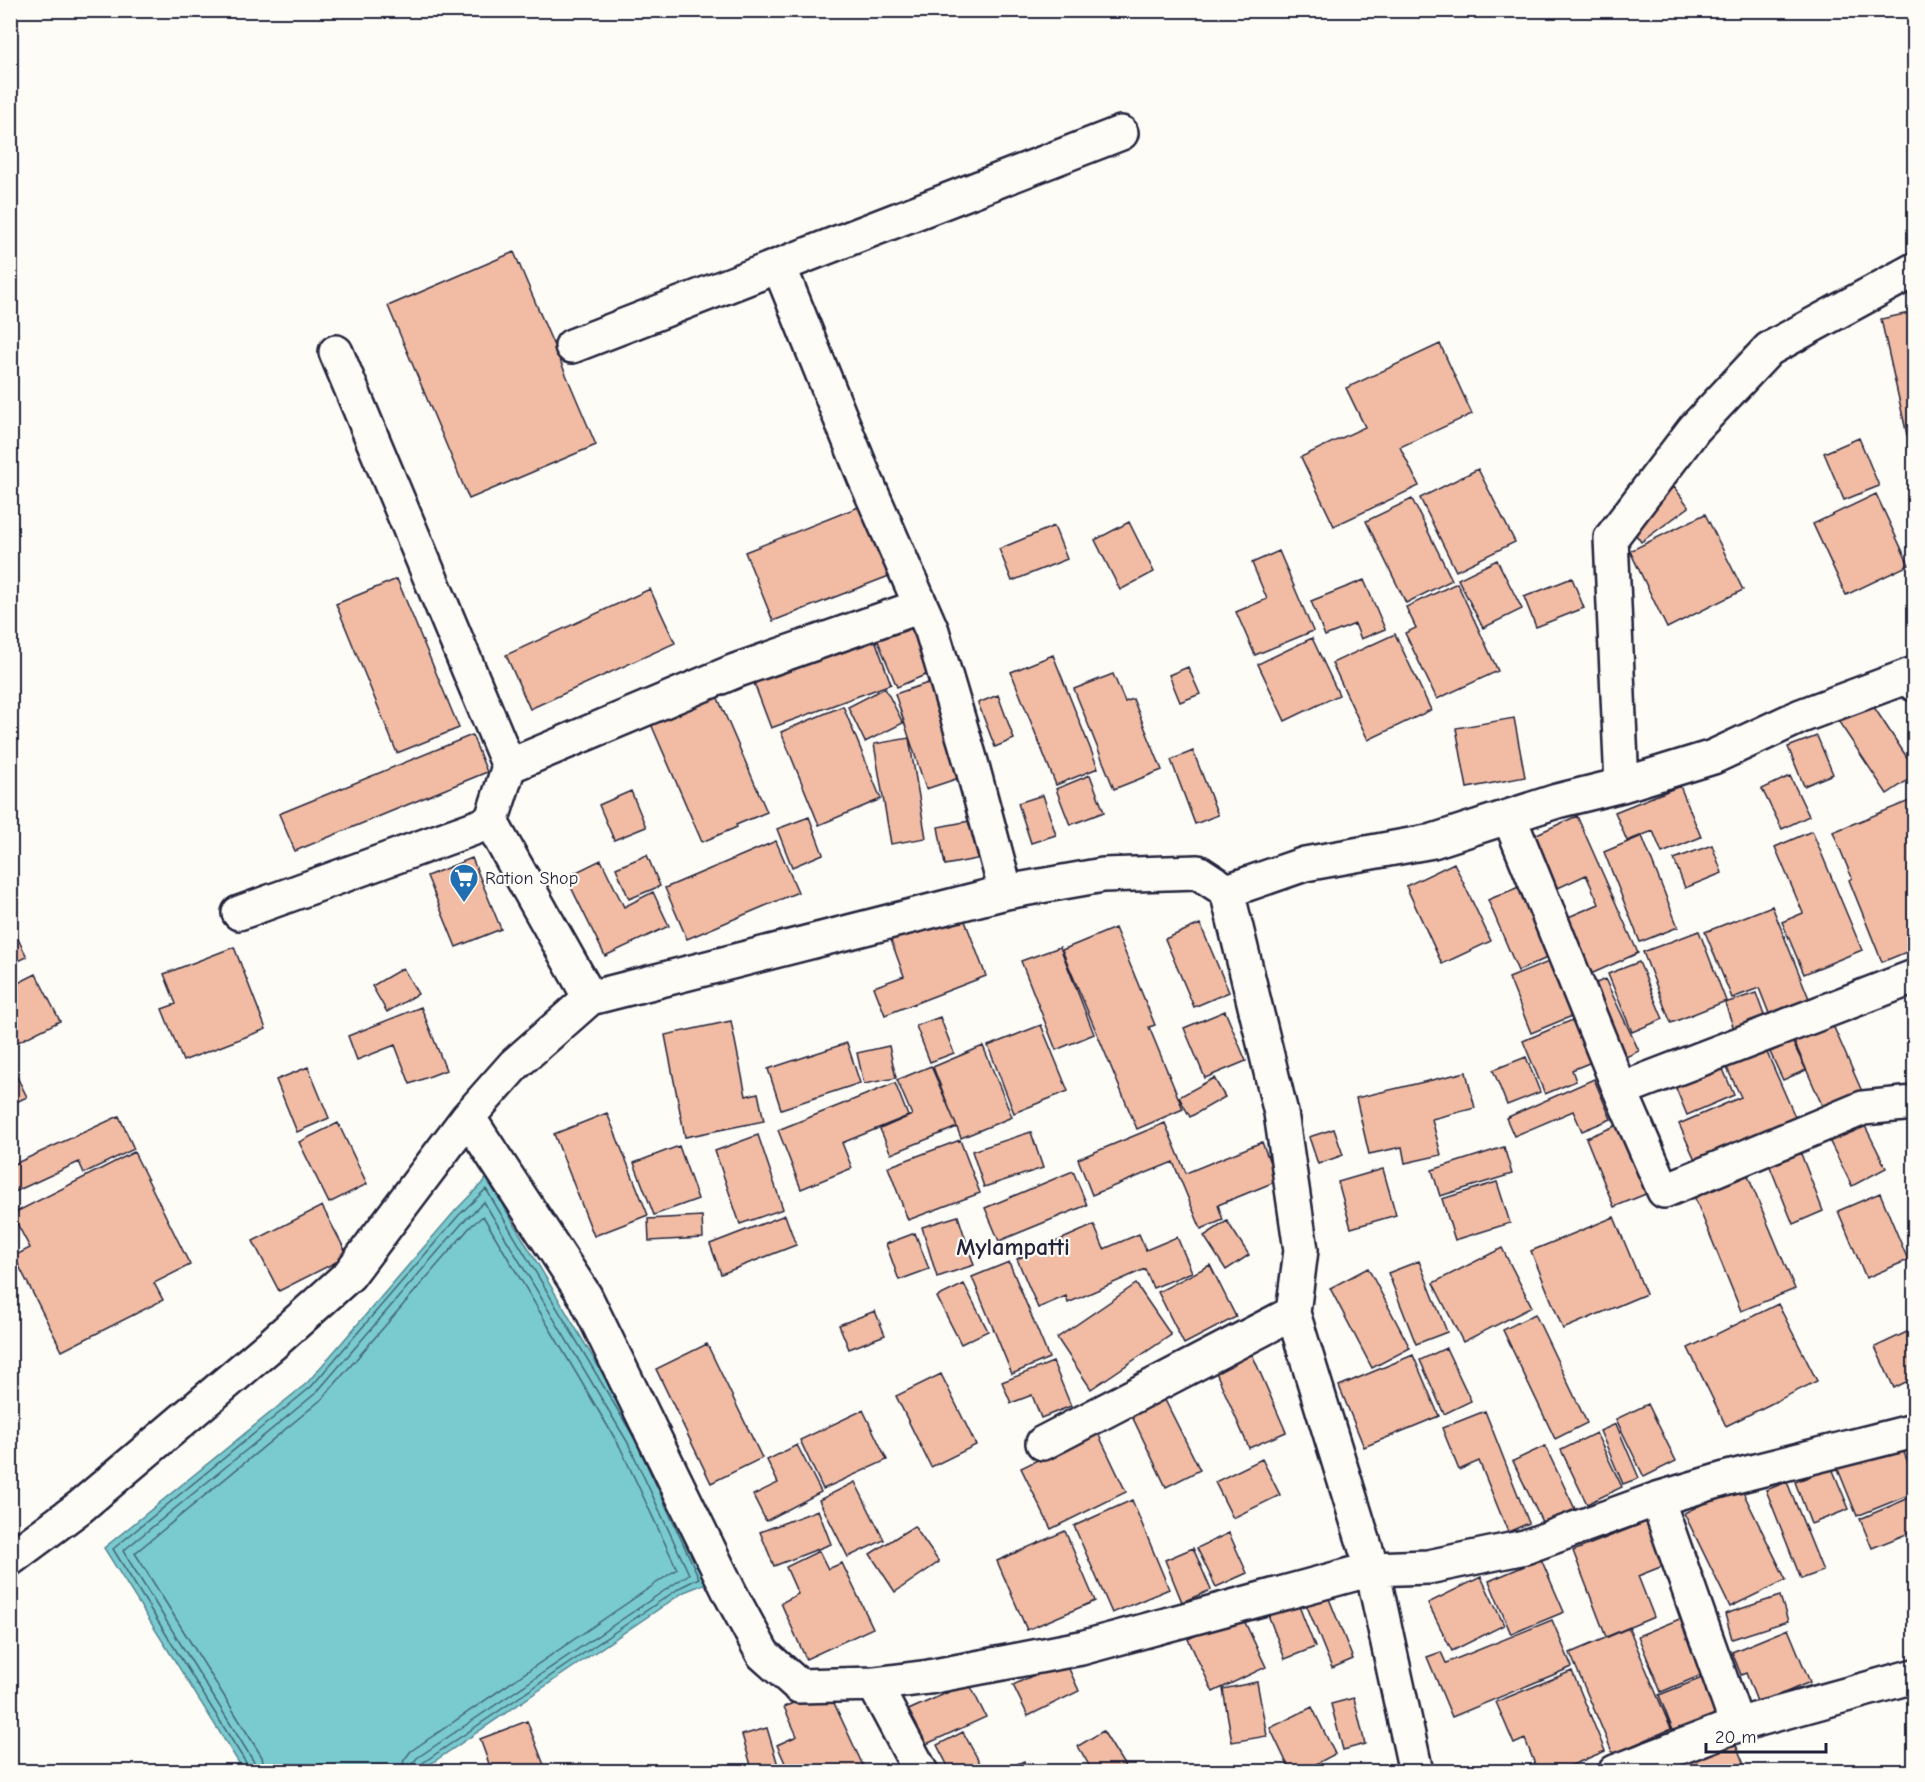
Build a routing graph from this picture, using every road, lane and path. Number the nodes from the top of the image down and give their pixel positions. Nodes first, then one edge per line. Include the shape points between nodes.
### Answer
1 (1121, 133) dead end
2 (779, 266) junction
3 (1914, 270) edge
4 (572, 346) dead end
5 (336, 352) dead end
6 (921, 606) junction
7 (1913, 677) edge
8 (509, 766) junction
9 (1622, 785) junction
10 (1509, 817) junction
11 (490, 822) junction
12 (1227, 891) junction
13 (1006, 892) junction
14 (239, 913) dead end
15 (1914, 977) edge
16 (590, 998) junction
17 (1620, 1090) junction
18 (1914, 1103) edge
19 (468, 1117) junction
20 (1293, 1313) junction
21 (1914, 1431) edge
22 (1043, 1443) dead end
23 (1657, 1499) junction
24 (10, 1559) edge
25 (1372, 1569) junction
26 (1914, 1676) edge
27 (874, 1684) junction
28 (1737, 1725) junction
29 (921, 1772) edge
30 (1416, 1772) edge
31 (1615, 1772) edge

1 - 2 street
2 - 4 street
2 - 6 street
3 - 9 street via 1769,349 1694,429 1611,538
5 - 8 street
6 - 8 street via 735,671
6 - 13 street via 932,632
7 - 9 street via 1801,716 1713,757
8 - 11 street
9 - 10 street
10 - 12 street via 1433,841 1305,864
10 - 17 street
11 - 14 street
11 - 16 street
12 - 13 street via 1198,872 1103,875
12 - 20 street via 1281,1113 1301,1250
13 - 16 street
15 - 17 street
16 - 19 street via 513,1065
17 - 18 street via 1664,1191 1863,1108
19 - 24 street via 349,1275 80,1507
19 - 27 street via 585,1296 763,1654 799,1686
20 - 22 street
20 - 25 street
21 - 23 street
23 - 25 street via 1525,1547 1428,1567
23 - 28 street
25 - 27 street via 1081,1648
25 - 30 street
26 - 28 street
27 - 29 street
28 - 31 street

